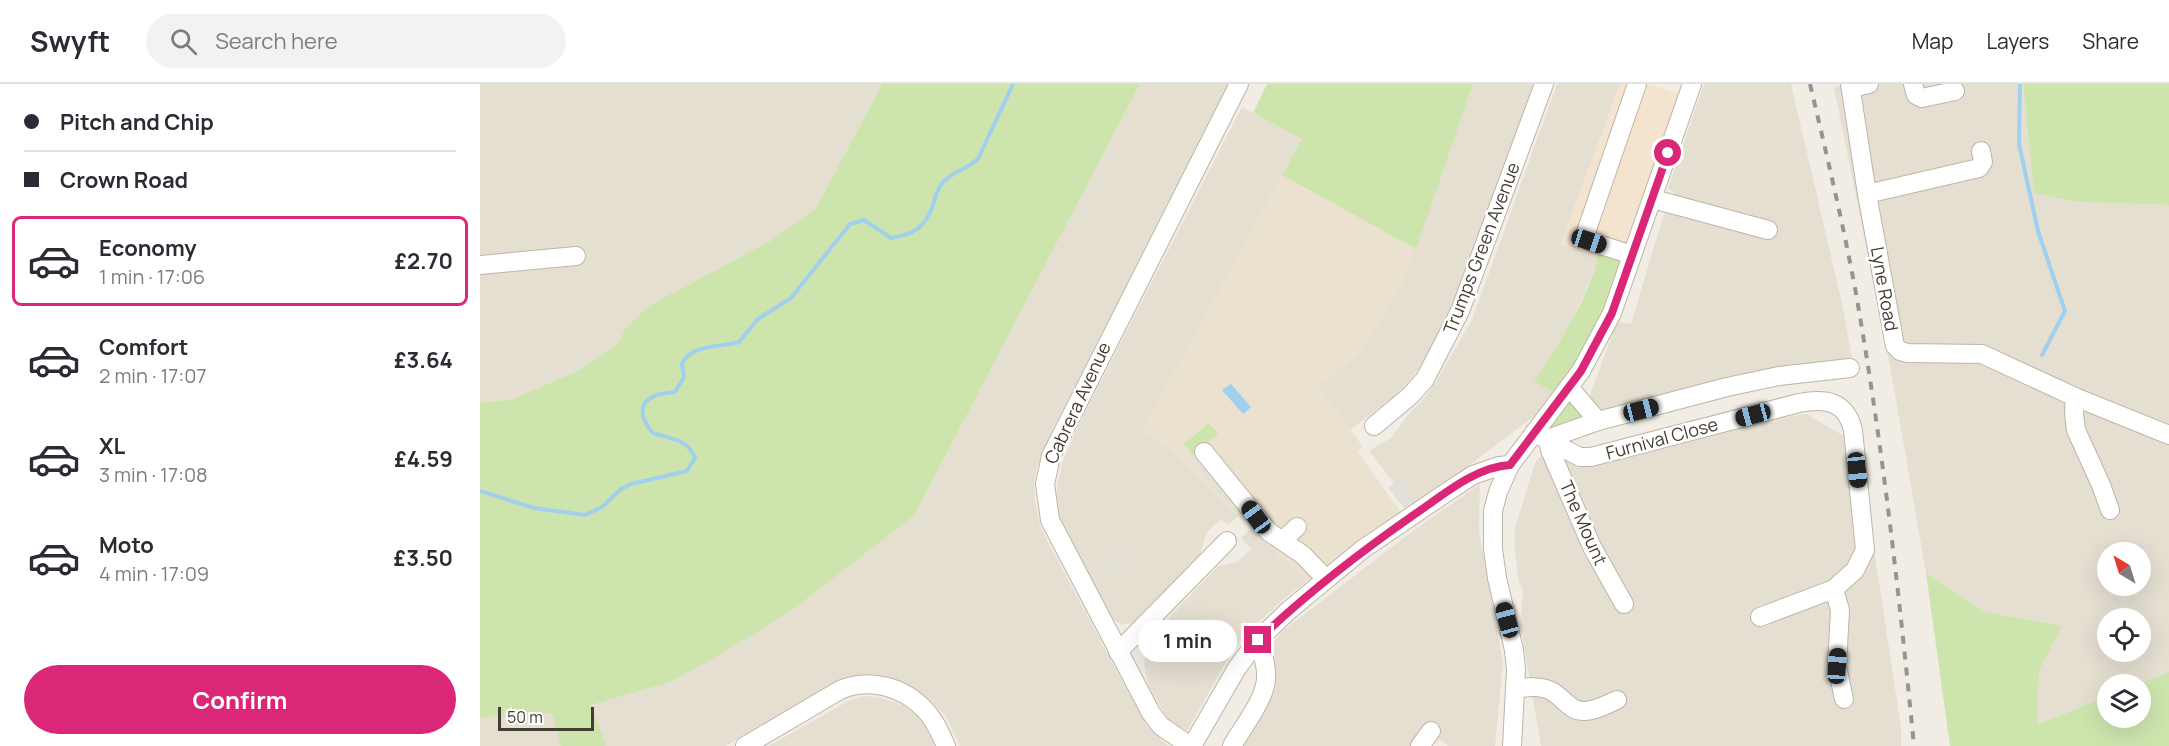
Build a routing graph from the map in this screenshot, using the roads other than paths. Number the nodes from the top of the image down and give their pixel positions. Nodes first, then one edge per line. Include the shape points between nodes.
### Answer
1 (1239, 84) edge
2 (1544, 84) edge
3 (1637, 84) edge
4 (1690, 84) edge
5 (1869, 84) edge
6 (1913, 84) edge
7 (1850, 86) edge
8 (1955, 91) dead end
9 (1981, 151) dead end
10 (1867, 194) junction
11 (1653, 199) junction
12 (1768, 230) dead end
13 (1632, 255) junction
14 (576, 256) dead end
15 (480, 265) edge
16 (1850, 368) dead end
17 (1569, 387) junction
18 (2075, 397) junction
19 (1598, 421) junction
20 (1374, 426) dead end
21 (2169, 435) edge
22 (1542, 436) junction
23 (1204, 452) dead end
24 (1510, 465) junction
25 (2110, 510) dead end
26 (1297, 526) dead end
27 (1227, 541) dead end
28 (1282, 541) junction
29 (1326, 579) junction
30 (1834, 589) junction
31 (1624, 604) dead end
32 (1760, 617) dead end
33 (1258, 640) junction
34 (1118, 652) junction
35 (1515, 689) junction
36 (1844, 699) dead end
37 (1617, 700) dead end
38 (745, 746) edge
39 (946, 746) edge
40 (1191, 746) edge
41 (1232, 746) edge
42 (1512, 746) edge

1 - 34 street, Cabrera Avenue via 1101,353 1047,469 1050,520
2 - 20 street, Trumps Green Avenue via 1452,330 1419,387
3 - 13 street via 1585,235 1589,241
4 - 11 street
5 - 7 street
6 - 8 street via 1916,95 1922,98
7 - 10 street, Lyne Road
9 - 10 street via 1983,162 1979,168
10 - 18 street, Lyne Road via 1892,338 1900,351 1982,354
11 - 12 street
11 - 13 street
13 - 17 street via 1612,313
14 - 15 street
16 - 19 street via 1764,379
17 - 19 street
17 - 22 street
18 - 21 street, Lyne Road
18 - 25 street via 2076,430
19 - 22 street
22 - 24 street
22 - 30 street, Furnival Close via 1580,457 1591,457 1813,400 1839,406 1846,412 1853,430 1865,550 1855,570
22 - 31 street, The Mount via 1592,547
23 - 28 street via 1269,532
24 - 29 street via 1473,475 1363,549
24 - 35 street via 1493,511 1492,549 1514,650
26 - 28 street
27 - 34 street
28 - 29 street via 1303,555
29 - 33 street
30 - 32 street, Furnival Close
30 - 36 street via 1840,610 1837,666
33 - 40 street
33 - 41 street via 1265,690
34 - 40 street, Cabrera Avenue via 1156,720
35 - 37 street via 1545,689 1570,707 1584,711
35 - 42 street
38 - 39 street via 840,690 868,683 905,694 918,704 930,715

